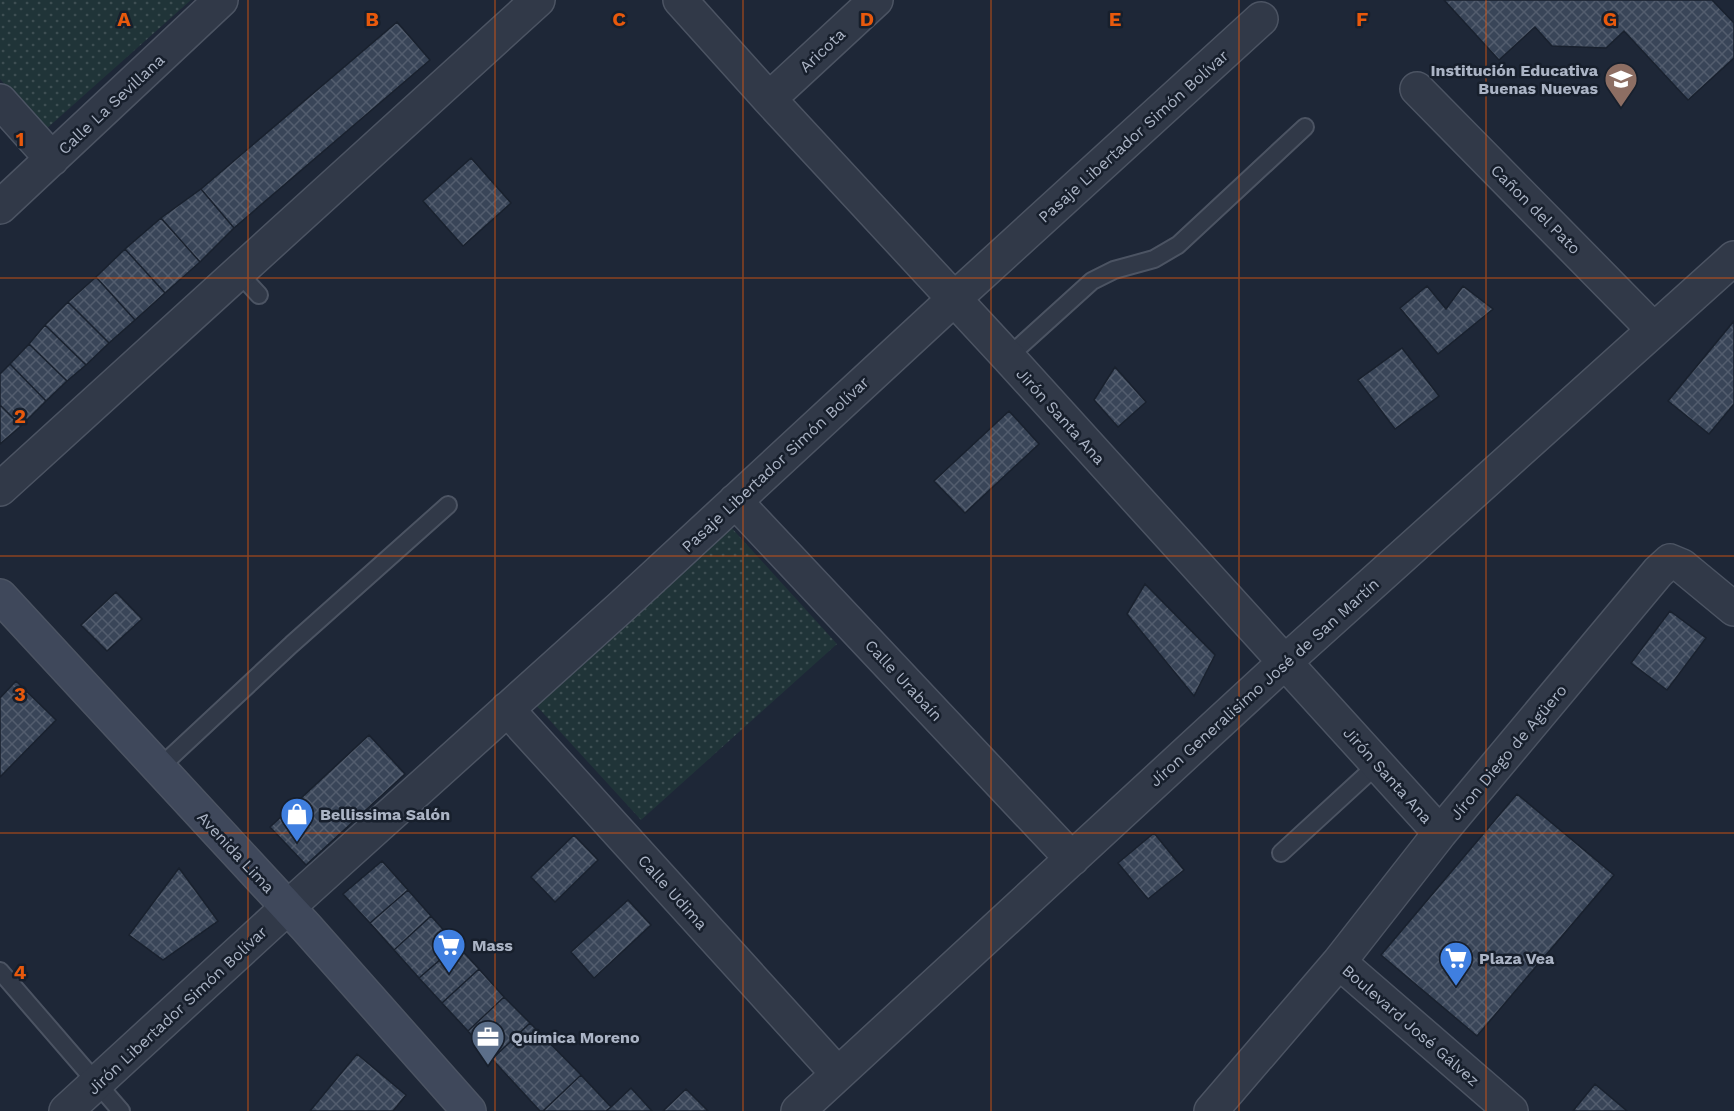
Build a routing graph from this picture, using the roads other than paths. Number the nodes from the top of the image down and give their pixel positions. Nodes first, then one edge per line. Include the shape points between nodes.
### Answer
1 (221, 0) edge
2 (538, 0) edge
3 (680, 0) edge
4 (876, 0) edge
5 (1262, 19) dead end
6 (1417, 89) dead end
7 (769, 99) junction
8 (0, 101) edge
9 (1305, 127) dead end
10 (52, 159) junction
11 (0, 207) edge
12 (1734, 258) edge
13 (954, 299) junction
14 (1654, 330) junction
15 (1008, 357) junction
16 (0, 489) edge
17 (735, 501) junction
18 (448, 505) dead end
19 (0, 596) edge
20 (1734, 609) edge
21 (1286, 662) junction
22 (507, 709) junction
23 (1378, 764) junction
24 (159, 768) junction
25 (1440, 833) junction
26 (1281, 853) dead end
27 (1072, 859) junction
28 (287, 908) junction
29 (1339, 962) junction
30 (0, 971) edge
31 (838, 1074) junction
32 (97, 1083) junction
33 (66, 1111) edge
34 (121, 1111) edge
35 (469, 1111) edge
36 (798, 1111) edge
37 (1211, 1111) edge
38 (1511, 1111) edge

1 - 10 street, Calle La Sevillana
2 - 16 street via 248,284
3 - 7 street, Jirón Santa Ana
4 - 7 street, Aricota
5 - 13 street, Pasaje Libertador Simón Bolívar
6 - 14 street, Cañon del Pato
7 - 13 street, Jirón Santa Ana
8 - 10 street
9 - 15 lane via 1178,245 1154,259 1114,270 1092,281
10 - 11 street, Calle La Sevillana
12 - 14 street, Jíron Generalisimo José de San Martín
13 - 15 street, Jirón Santa Ana
13 - 17 street, Pasaje Libertador Simón Bolívar
14 - 21 street, Jíron Generalisimo José de San Martín
15 - 21 street, Jirón Santa Ana
17 - 22 street, Pasaje Libertador Simón Bolívar
17 - 27 street, Calle Urabaín
18 - 24 lane
19 - 24 street, Avenida Lima
20 - 25 street, Jíron Diego de Agüero via 1682,566 1670,561
21 - 23 street, Jirón Santa Ana
21 - 27 street, Jíron Generalisimo José de San Martín
22 - 28 street, Pasaje Libertador Simón Bolívar
22 - 31 street, Calle Udima
23 - 25 street, Jirón Santa Ana
23 - 26 lane
24 - 28 street, Avenida Lima
25 - 29 street, Jíron Diego de Agüero
27 - 31 street, Jíron Generalisimo José de San Martín
28 - 32 street, Jirón Libertador Simón Bolívar
28 - 35 street, Avenida Lima
29 - 37 street, Jíron Diego de Agüero
29 - 38 street, Boulevard José Gálvez
30 - 32 lane
31 - 36 street, Jíron Generalisimo José de San Martín
32 - 33 street, Jirón Libertador Simón Bolívar
32 - 34 lane

